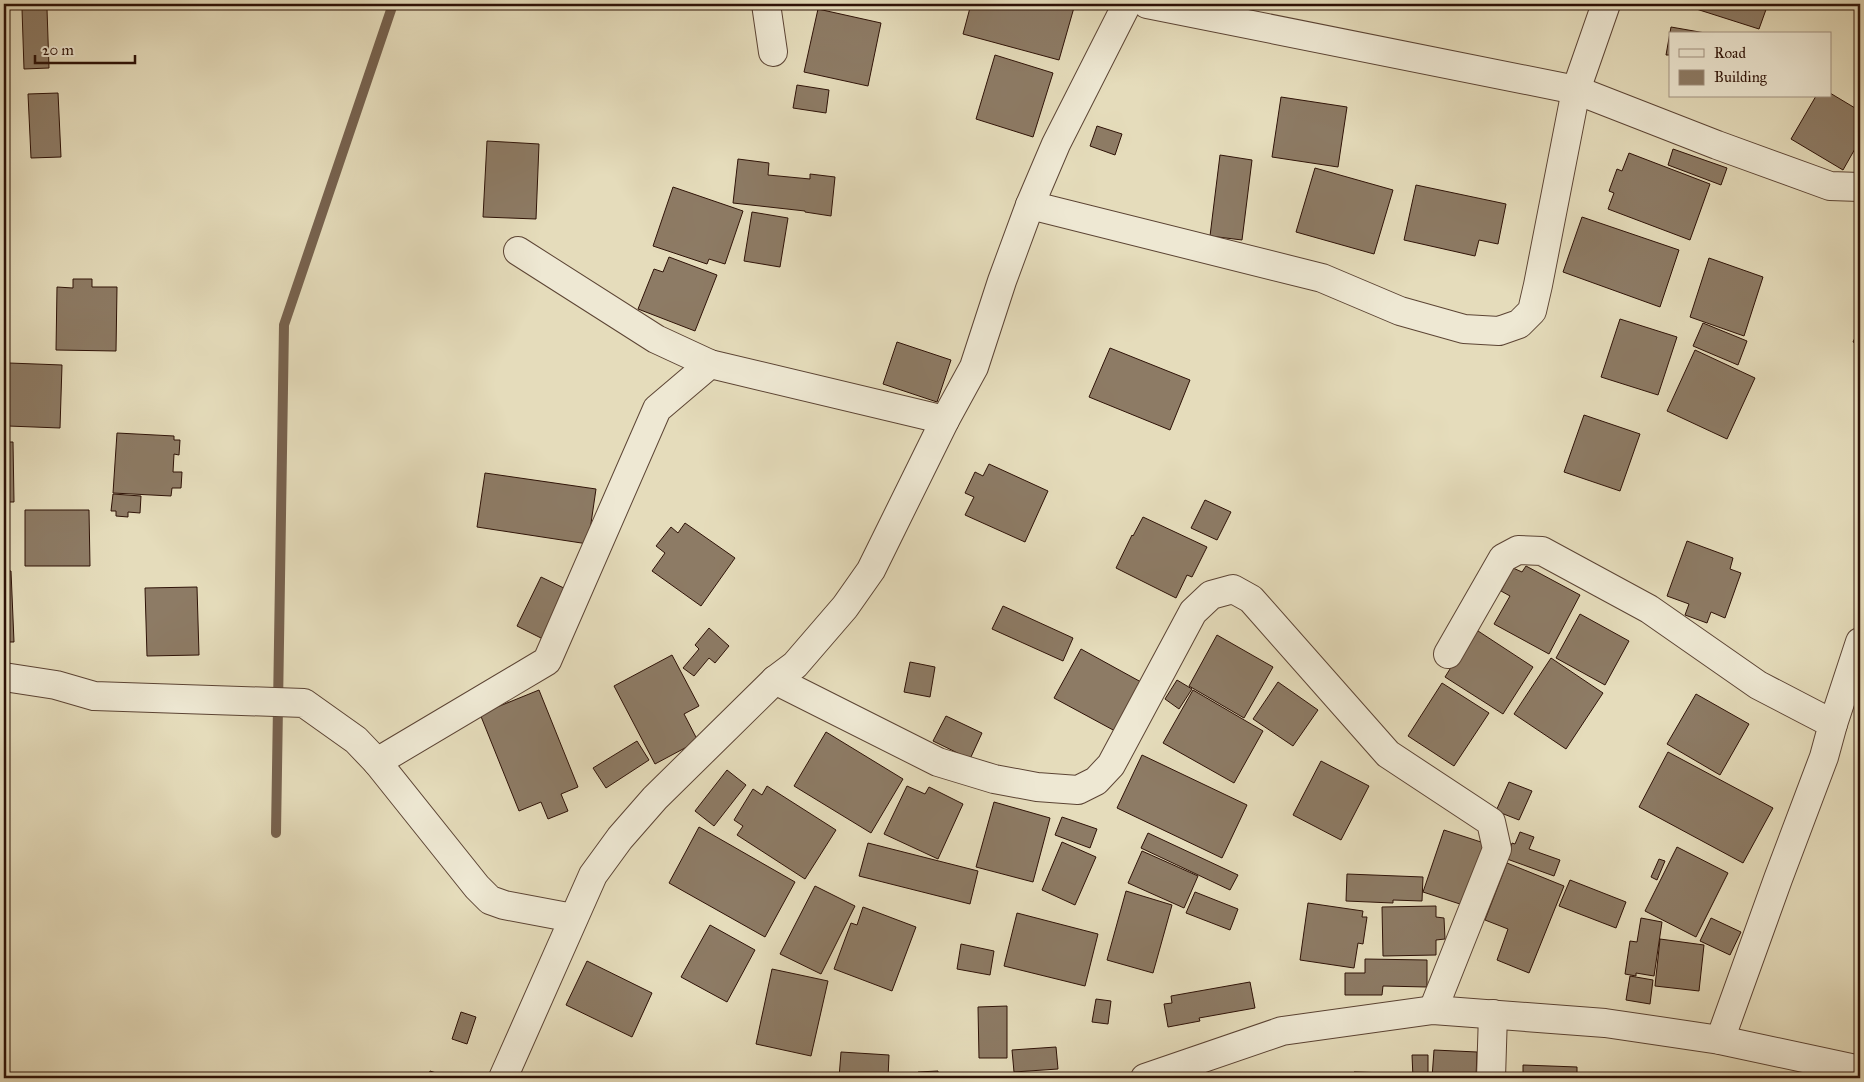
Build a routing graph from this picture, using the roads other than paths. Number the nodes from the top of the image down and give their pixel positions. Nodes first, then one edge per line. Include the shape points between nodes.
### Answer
1 (766, 4) edge
2 (1127, 4) edge
3 (1147, 4) edge
4 (1606, 4) edge
5 (773, 52) dead end
6 (1576, 90) junction
7 (1860, 187) edge
8 (1030, 205) junction
9 (518, 251) dead end
10 (710, 364) junction
11 (945, 420) junction
12 (1860, 642) edge
13 (1448, 654) dead end
14 (4, 677) edge
15 (775, 680) junction
16 (1833, 724) junction
17 (377, 762) junction
18 (573, 918) junction
19 (1433, 1010) junction
20 (1494, 1014) junction
21 (1720, 1040) junction
22 (1860, 1070) edge
23 (1152, 1077) edge
24 (503, 1078) edge
25 (1491, 1078) edge

1 - 5 street
2 - 8 street via 1056,144
3 - 6 street
4 - 6 street
6 - 7 street via 1830,186
6 - 8 street via 1532,311 1519,324 1499,331 1464,329 1400,311 1322,278
8 - 11 street via 974,367
9 - 10 street via 656,339
10 - 11 street
10 - 17 street via 658,408 547,661
11 - 15 street via 871,570 845,607 795,665
12 - 16 street
13 - 16 street via 1502,558 1518,550 1542,551 1649,609 1758,685
14 - 17 street via 56,685 94,696 304,703 356,740
15 - 18 street via 654,798 593,875
15 - 19 street via 938,762 994,779 1078,790 1096,781 1111,765 1193,612 1211,595 1233,589 1251,599 1388,754 1491,822 1497,849
16 - 21 street via 1824,758
17 - 18 street via 490,900
18 - 24 street
19 - 20 street
19 - 23 street via 1282,1031
20 - 21 street via 1605,1023
20 - 25 street
21 - 22 street

